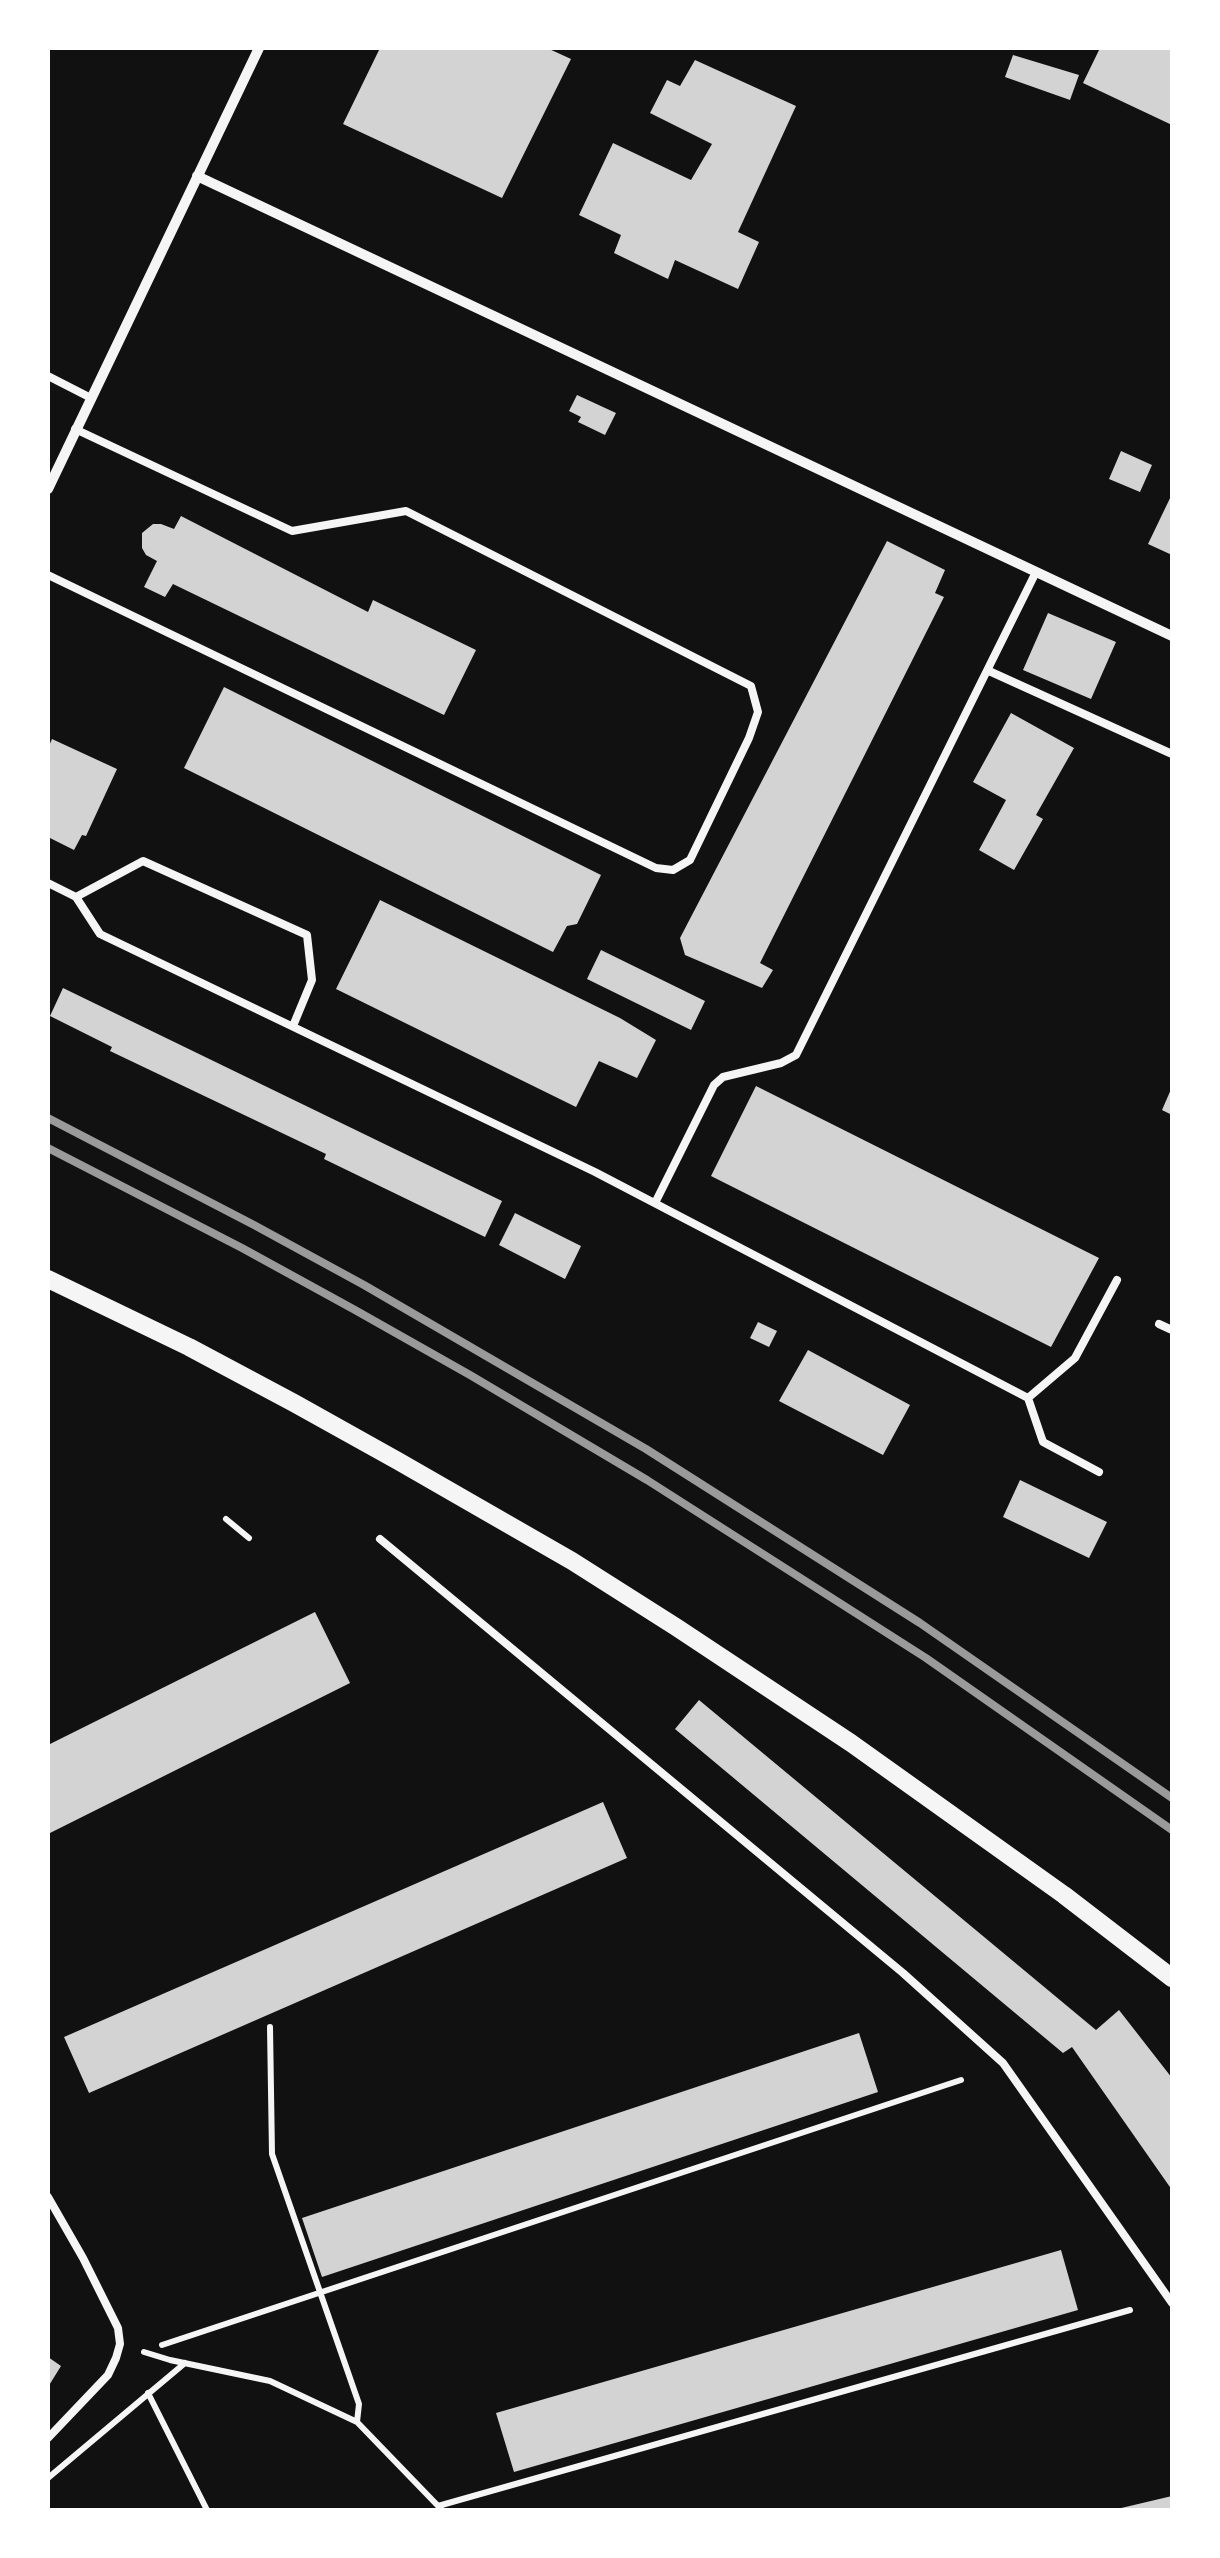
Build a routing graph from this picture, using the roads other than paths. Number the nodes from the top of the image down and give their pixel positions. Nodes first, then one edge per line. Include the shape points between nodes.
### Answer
1 (259, 48) edge
2 (196, 176) junction
3 (48, 376) edge
4 (91, 398) junction
5 (76, 429) junction
6 (48, 489) edge
7 (1036, 572) junction
8 (48, 575) edge
9 (1172, 636) edge
10 (989, 671) junction
11 (1172, 754) edge
12 (48, 883) edge
13 (76, 898) junction
14 (293, 1026) junction
15 (654, 1203) junction
16 (48, 1279) edge
17 (1117, 1280) dead end
18 (1159, 1324) dead end
19 (1172, 1330) edge
20 (1028, 1398) junction
21 (1099, 1472) dead end
22 (380, 1539) dead end
23 (1172, 1978) edge
24 (48, 2197) edge
25 (1172, 2303) edge
26 (48, 2438) edge

1 - 2 street
2 - 4 street
2 - 7 street
3 - 4 lane
4 - 5 street
5 - 6 street
5 - 8 lane via 292,531 406,511 752,686 758,712 690,860 673,870 656,868
7 - 9 street
7 - 10 lane
10 - 11 lane
10 - 15 lane via 796,1055 714,1085
12 - 13 lane
13 - 14 lane via 100,934
13 - 14 lane via 143,860 307,934 312,980
14 - 15 lane
15 - 20 lane
16 - 23 street via 346,1432 616,1589 923,1793
17 - 20 lane via 1075,1358
18 - 19 lane
20 - 21 lane via 1043,1442
22 - 25 lane via 1003,2062
24 - 26 lane via 118,2328 120,2344 108,2374

